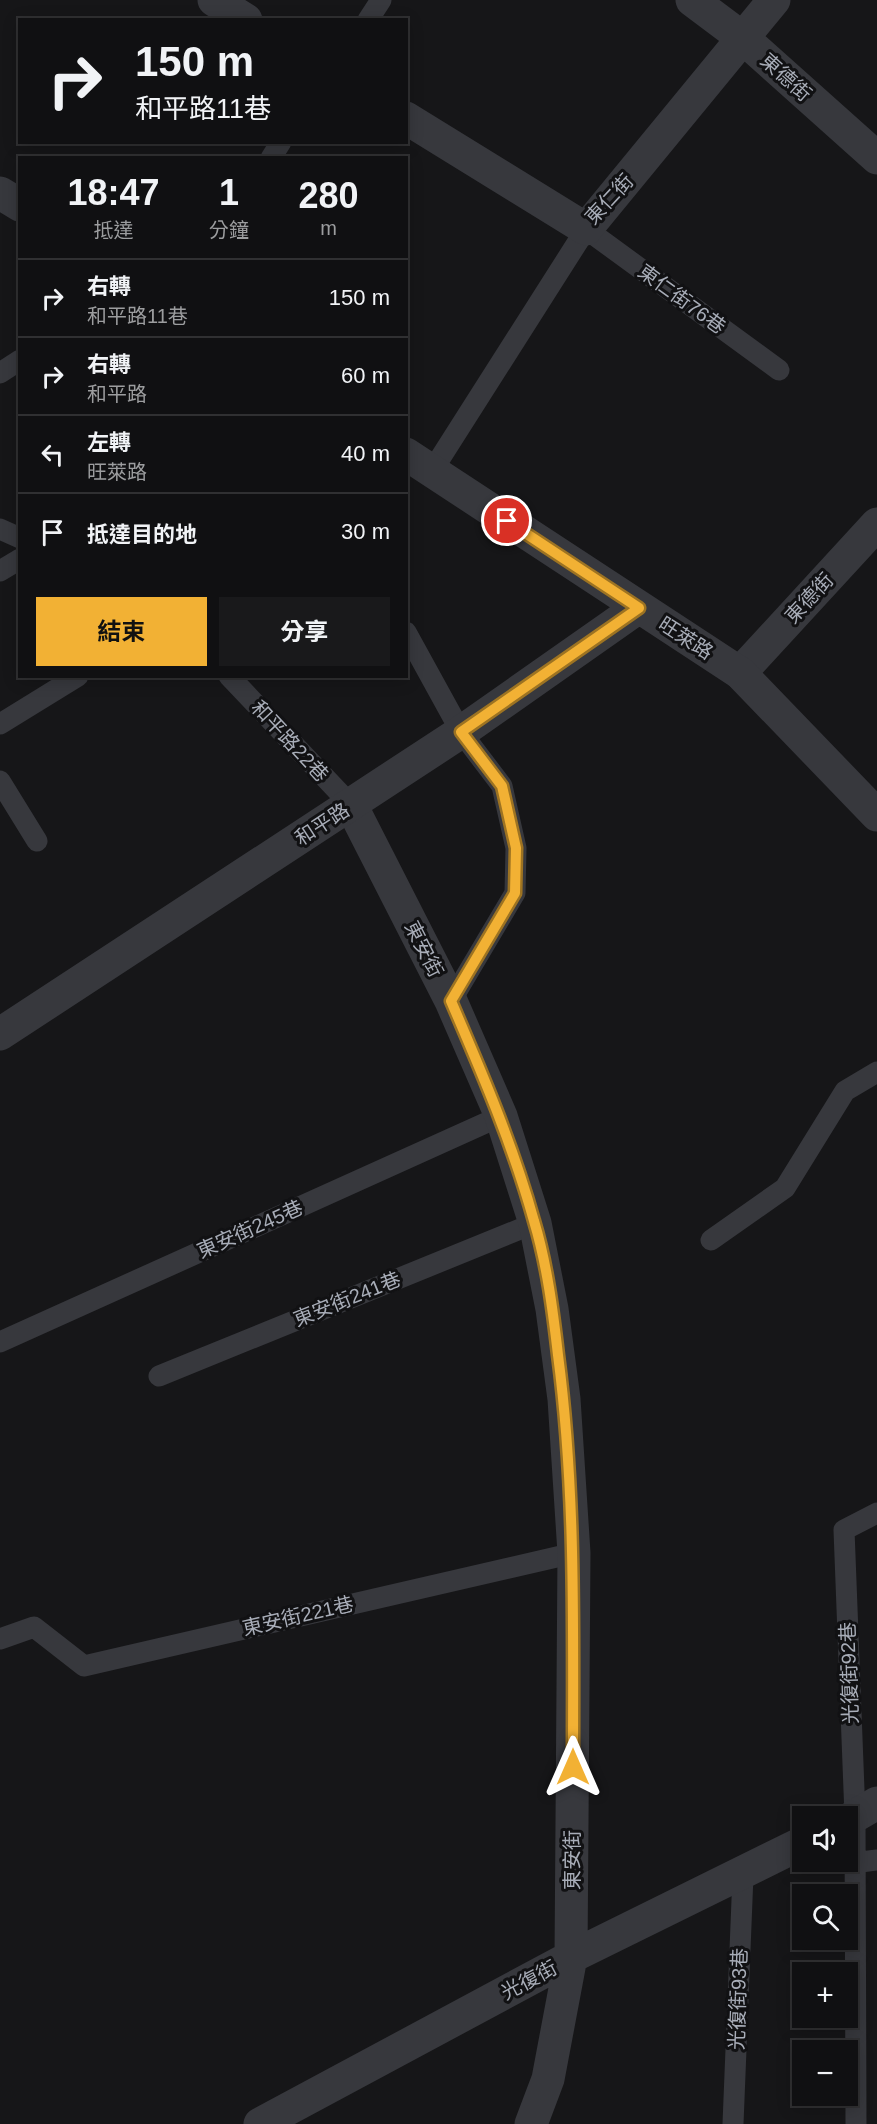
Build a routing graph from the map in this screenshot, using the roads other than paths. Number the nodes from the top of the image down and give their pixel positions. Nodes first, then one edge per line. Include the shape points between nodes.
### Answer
1 (214, 0) edge
2 (381, 0) edge
3 (692, 0) edge
4 (774, 0) edge
5 (243, 18) edge
6 (369, 18) edge
7 (744, 39) junction
8 (408, 119) edge
9 (877, 158) edge
10 (0, 193) edge
11 (18, 205) edge
12 (586, 229) junction
13 (18, 361) edge
14 (779, 370) dead end
15 (0, 373) edge
16 (419, 463) edge
17 (877, 524) edge
18 (0, 529) edge
19 (18, 537) edge
20 (18, 560) edge
21 (0, 572) edge
22 (639, 608) junction
23 (408, 636) edge
24 (740, 673) junction
25 (75, 678) edge
26 (231, 678) edge
27 (0, 724) edge
28 (461, 732) junction
29 (0, 781) edge
30 (351, 805) junction
31 (877, 815) edge
32 (37, 841) dead end
33 (451, 1001) junction
34 (0, 1034) edge
35 (877, 1072) edge
36 (501, 1116) junction
37 (535, 1223) junction
38 (711, 1240) dead end
39 (0, 1342) edge
40 (159, 1376) dead end
41 (877, 1513) edge
42 (574, 1553) junction
43 (0, 1639) edge
44 (860, 1813) edge
45 (792, 1848) edge
46 (877, 1860) edge
47 (858, 1862) edge
48 (853, 1872) edge
49 (743, 1875) junction
50 (572, 1957) junction
51 (260, 2124) edge
52 (531, 2124) edge
53 (733, 2124) edge
54 (856, 2124) edge

1 - 5 street
2 - 6 lane
3 - 7 street, 東德街
4 - 7 street, 東仁街
7 - 9 street, 東德街
7 - 12 street, 東仁街
8 - 12 street, 東仁街
10 - 11 street
12 - 14 lane, 東仁街76巷
12 - 16 lane
13 - 15 lane
16 - 22 street, 旺萊路
17 - 24 street, 東德街
18 - 19 lane
20 - 21 lane
22 - 24 street, 旺萊路
22 - 28 street, 和平路
23 - 28 lane
24 - 31 street, 旺萊路
25 - 27 lane
26 - 30 lane, 和平路22巷
28 - 30 street, 和平路
28 - 33 lane via 502,786 516,848 515,893
29 - 32 lane
30 - 33 street, 東安街
30 - 34 street, 和平路
33 - 36 street, 東安街
35 - 38 lane via 845,1091 785,1188
36 - 37 street, 東安街
36 - 39 lane, 東安街245巷
37 - 40 lane, 東安街241巷
37 - 42 street, 東安街 via 564,1399
41 - 44 lane, 光復街92巷 via 844,1530
42 - 43 lane, 東安街221巷 via 84,1666 34,1627
42 - 50 street, 東安街
45 - 49 street, 光復街
46 - 47 lane
48 - 54 lane, 光復街92巷
49 - 50 street, 光復街
49 - 53 lane, 光復街93巷
50 - 51 street, 光復街
50 - 52 street, 東安街 via 548,2079

